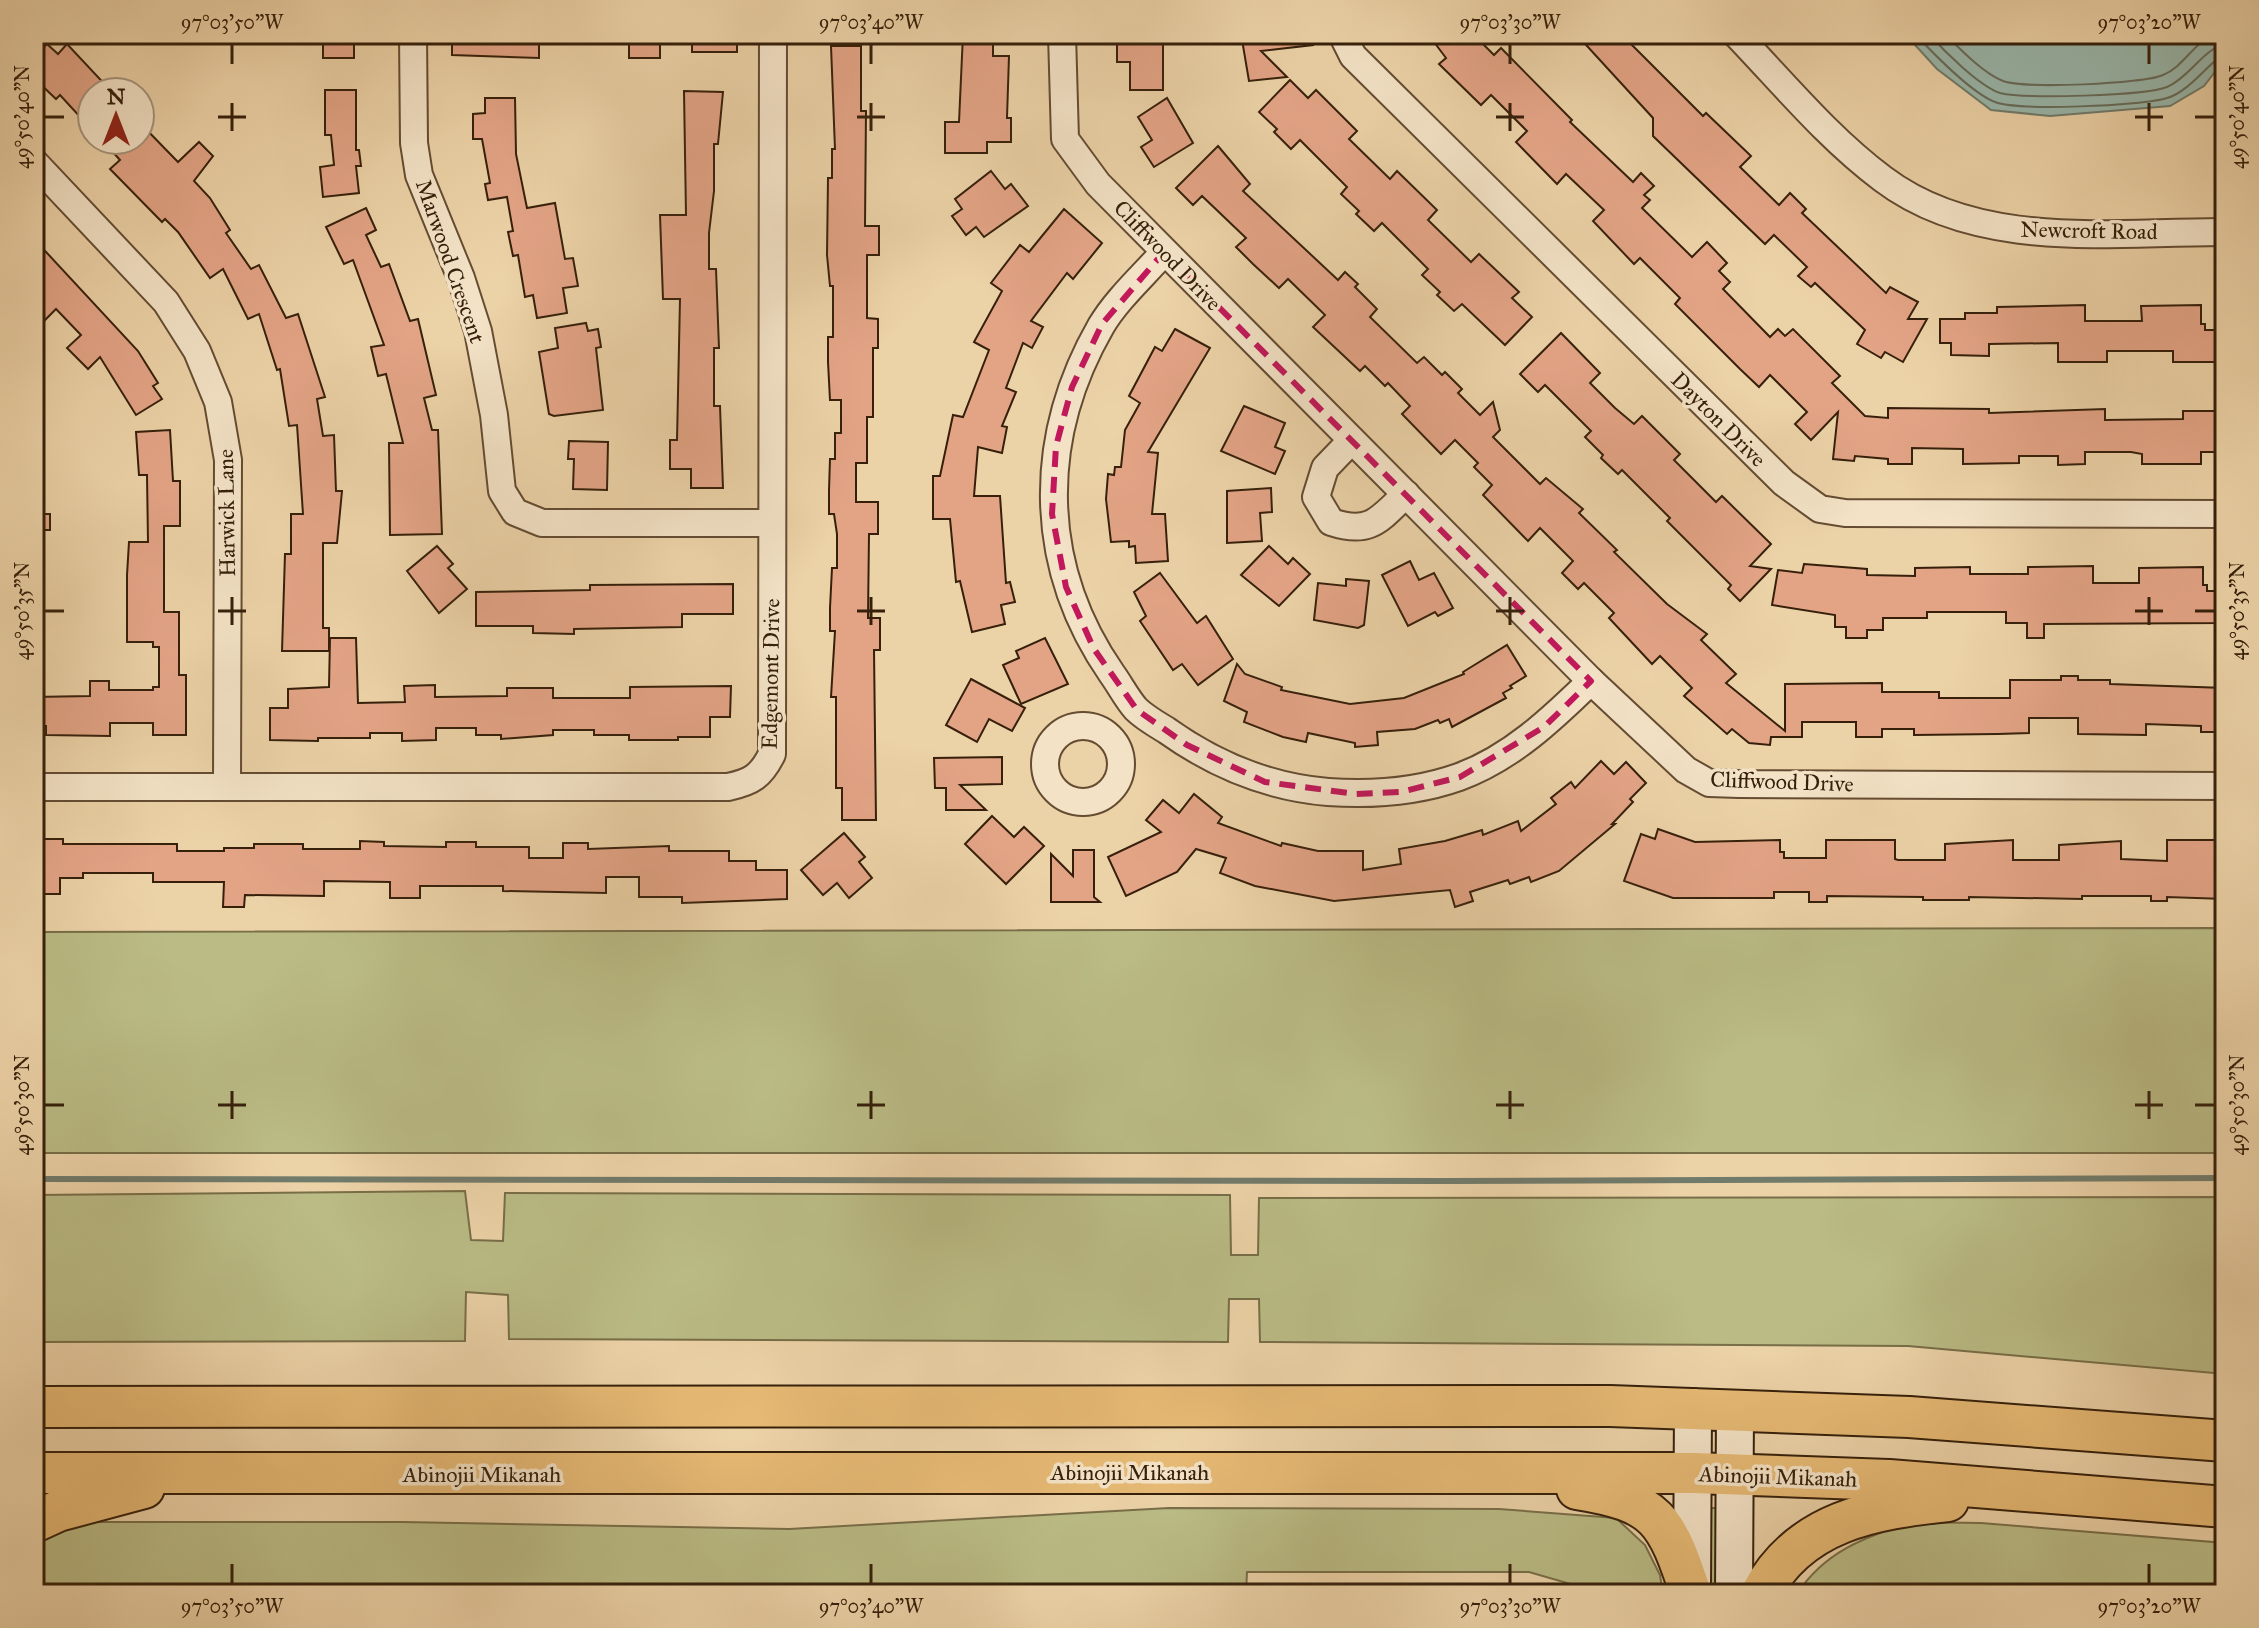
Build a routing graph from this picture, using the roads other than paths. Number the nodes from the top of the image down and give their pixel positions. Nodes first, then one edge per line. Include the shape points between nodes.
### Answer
1 (413, 34) edge
2 (773, 34) edge
3 (1062, 34) edge
4 (1342, 34) edge
5 (1736, 34) edge
6 (34, 162) edge
7 (2225, 232) edge
8 (1164, 252) junction
9 (1351, 441) junction
10 (1406, 494) junction
11 (2225, 514) edge
12 (772, 523) junction
13 (1591, 681) junction
14 (1137, 710) junction
15 (1109, 738) dead end
16 (227, 786) junction
17 (2225, 786) edge
18 (34, 787) edge
19 (34, 1407) edge
20 (1693, 1407) junction
21 (1735, 1409) junction
22 (2225, 1441) edge
23 (1479, 1471) junction
24 (34, 1473) edge
25 (1693, 1473) junction
26 (1735, 1474) junction
27 (195, 1475) junction
28 (2040, 1492) junction
29 (2225, 1507) edge
30 (34, 1522) edge
31 (1692, 1594) edge
32 (1734, 1594) edge
33 (1761, 1594) edge

1 - 12 street, Marwood Crescent via 419,175 478,331 502,491 515,512 542,523
2 - 12 street, Edgemont Drive
3 - 8 street, Cliffwood Drive via 1065,139 1098,184
4 - 11 street, Dayton Drive via 1353,56 1784,483 1820,509
5 - 7 street, Newcroft Road via 1852,154 1885,181 1939,209 2005,228 2048,232
6 - 16 street, Harwick Lane via 166,302 197,351 218,402 228,460
8 - 9 street, Cliffwood Drive
8 - 14 street via 1102,324 1072,387 1056,446 1052,514 1066,587 1094,649
9 - 10 street, Cliffwood Drive
9 - 10 street via 1325,468 1316,497 1331,522 1354,530 1376,522
10 - 13 street, Cliffwood Drive
12 - 16 street, Edgemont Drive via 772,754 762,773 749,782 728,787
13 - 14 street via 1544,727 1505,754 1460,777 1401,792 1356,794 1265,782 1187,745
13 - 17 street, Cliffwood Drive via 1686,770 1709,783
14 - 15 street
16 - 18 street, Edgemont Drive
19 - 20 main road
20 - 21 main road
20 - 25 street
21 - 22 main road
21 - 26 street
23 - 25 main road, Abinojii Mikanah
23 - 27 main road, Abinojii Mikanah
23 - 31 main road via 1612,1494 1649,1512 1673,1540
24 - 27 main road, Abinojii Mikanah
25 - 26 main road, Abinojii Mikanah
25 - 31 street
26 - 28 main road, Abinojii Mikanah
26 - 32 street
27 - 30 main road
28 - 29 main road, Abinojii Mikanah
28 - 33 main road via 1915,1504 1853,1517 1806,1539

